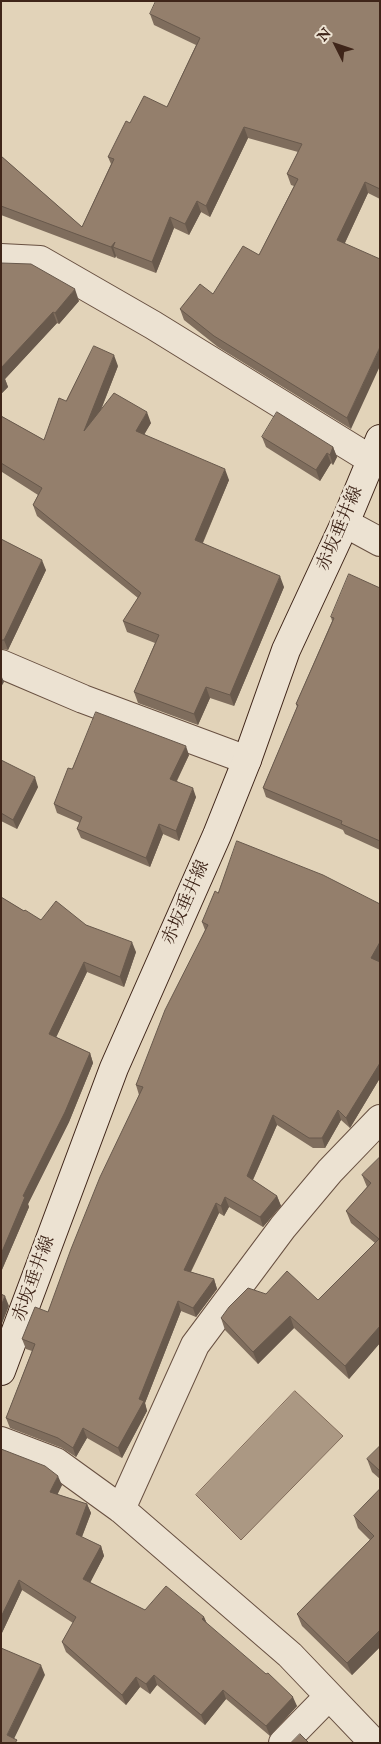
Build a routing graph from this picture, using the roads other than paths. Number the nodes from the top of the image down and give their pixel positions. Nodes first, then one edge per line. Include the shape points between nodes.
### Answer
1 (1, 258) edge
2 (375, 449) edge
3 (345, 523) junction
4 (380, 542) edge
5 (1, 664) edge
6 (247, 760) junction
7 (380, 1119) edge
8 (1, 1371) edge
9 (1, 1441) edge
10 (121, 1509) junction
11 (329, 1696) junction
12 (283, 1743) edge
13 (374, 1743) edge

1 - 2 street via 40,260
2 - 3 street, 赤坂垂井線
3 - 4 street
3 - 6 street, 赤坂垂井線 via 286,650
5 - 6 street via 83,699
6 - 8 street, 赤坂垂井線 via 114,1068
7 - 10 street via 283,1227 194,1345
9 - 10 street via 56,1462
10 - 11 street via 290,1656
11 - 12 street
11 - 13 street

